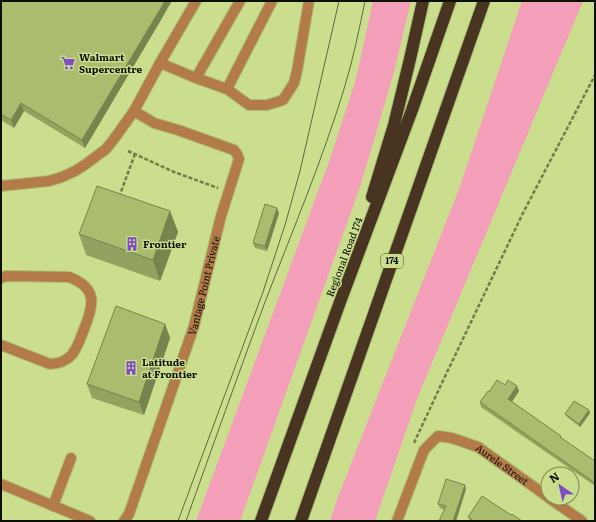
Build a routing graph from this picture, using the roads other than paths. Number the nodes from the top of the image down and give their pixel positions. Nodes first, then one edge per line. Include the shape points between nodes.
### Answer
1 (196, 1) edge
2 (240, 1) edge
3 (272, 1) edge
4 (309, 1) edge
5 (423, 1) edge
6 (450, 1) edge
7 (484, 1) edge
8 (160, 62) junction
9 (196, 78) junction
10 (226, 89) junction
11 (134, 111) junction
12 (1, 186) edge
13 (1, 278) edge
14 (340, 302) junction
15 (1, 345) edge
16 (71, 458) dead end
17 (1, 484) edge
18 (540, 492) edge
19 (53, 506) junction
20 (560, 506) edge
21 (90, 521) edge
22 (124, 521) edge
23 (261, 521) edge
24 (301, 521) edge
25 (397, 521) edge
26 (582, 521) edge

1 - 8 street
2 - 9 street
3 - 10 street
4 - 10 street via 294,83 283,100 267,105 249,105
5 - 14 highway via 394,125
6 - 14 highway, Regional Road 174
7 - 24 highway, 174
8 - 9 street
8 - 11 street
9 - 10 street
11 - 12 street via 106,149 75,171 49,181
11 - 22 street, Vantage Point Private via 154,123 234,150 239,159 220,221 194,326 129,514
13 - 15 street via 69,277 78,280 88,290 92,308 73,354 57,364 50,364
14 - 23 highway, Regional Road 174
16 - 19 street
17 - 19 street
18 - 25 street, Aurele Street via 478,448 452,438 438,436 424,450
19 - 21 street
20 - 26 street, Aurele Street

